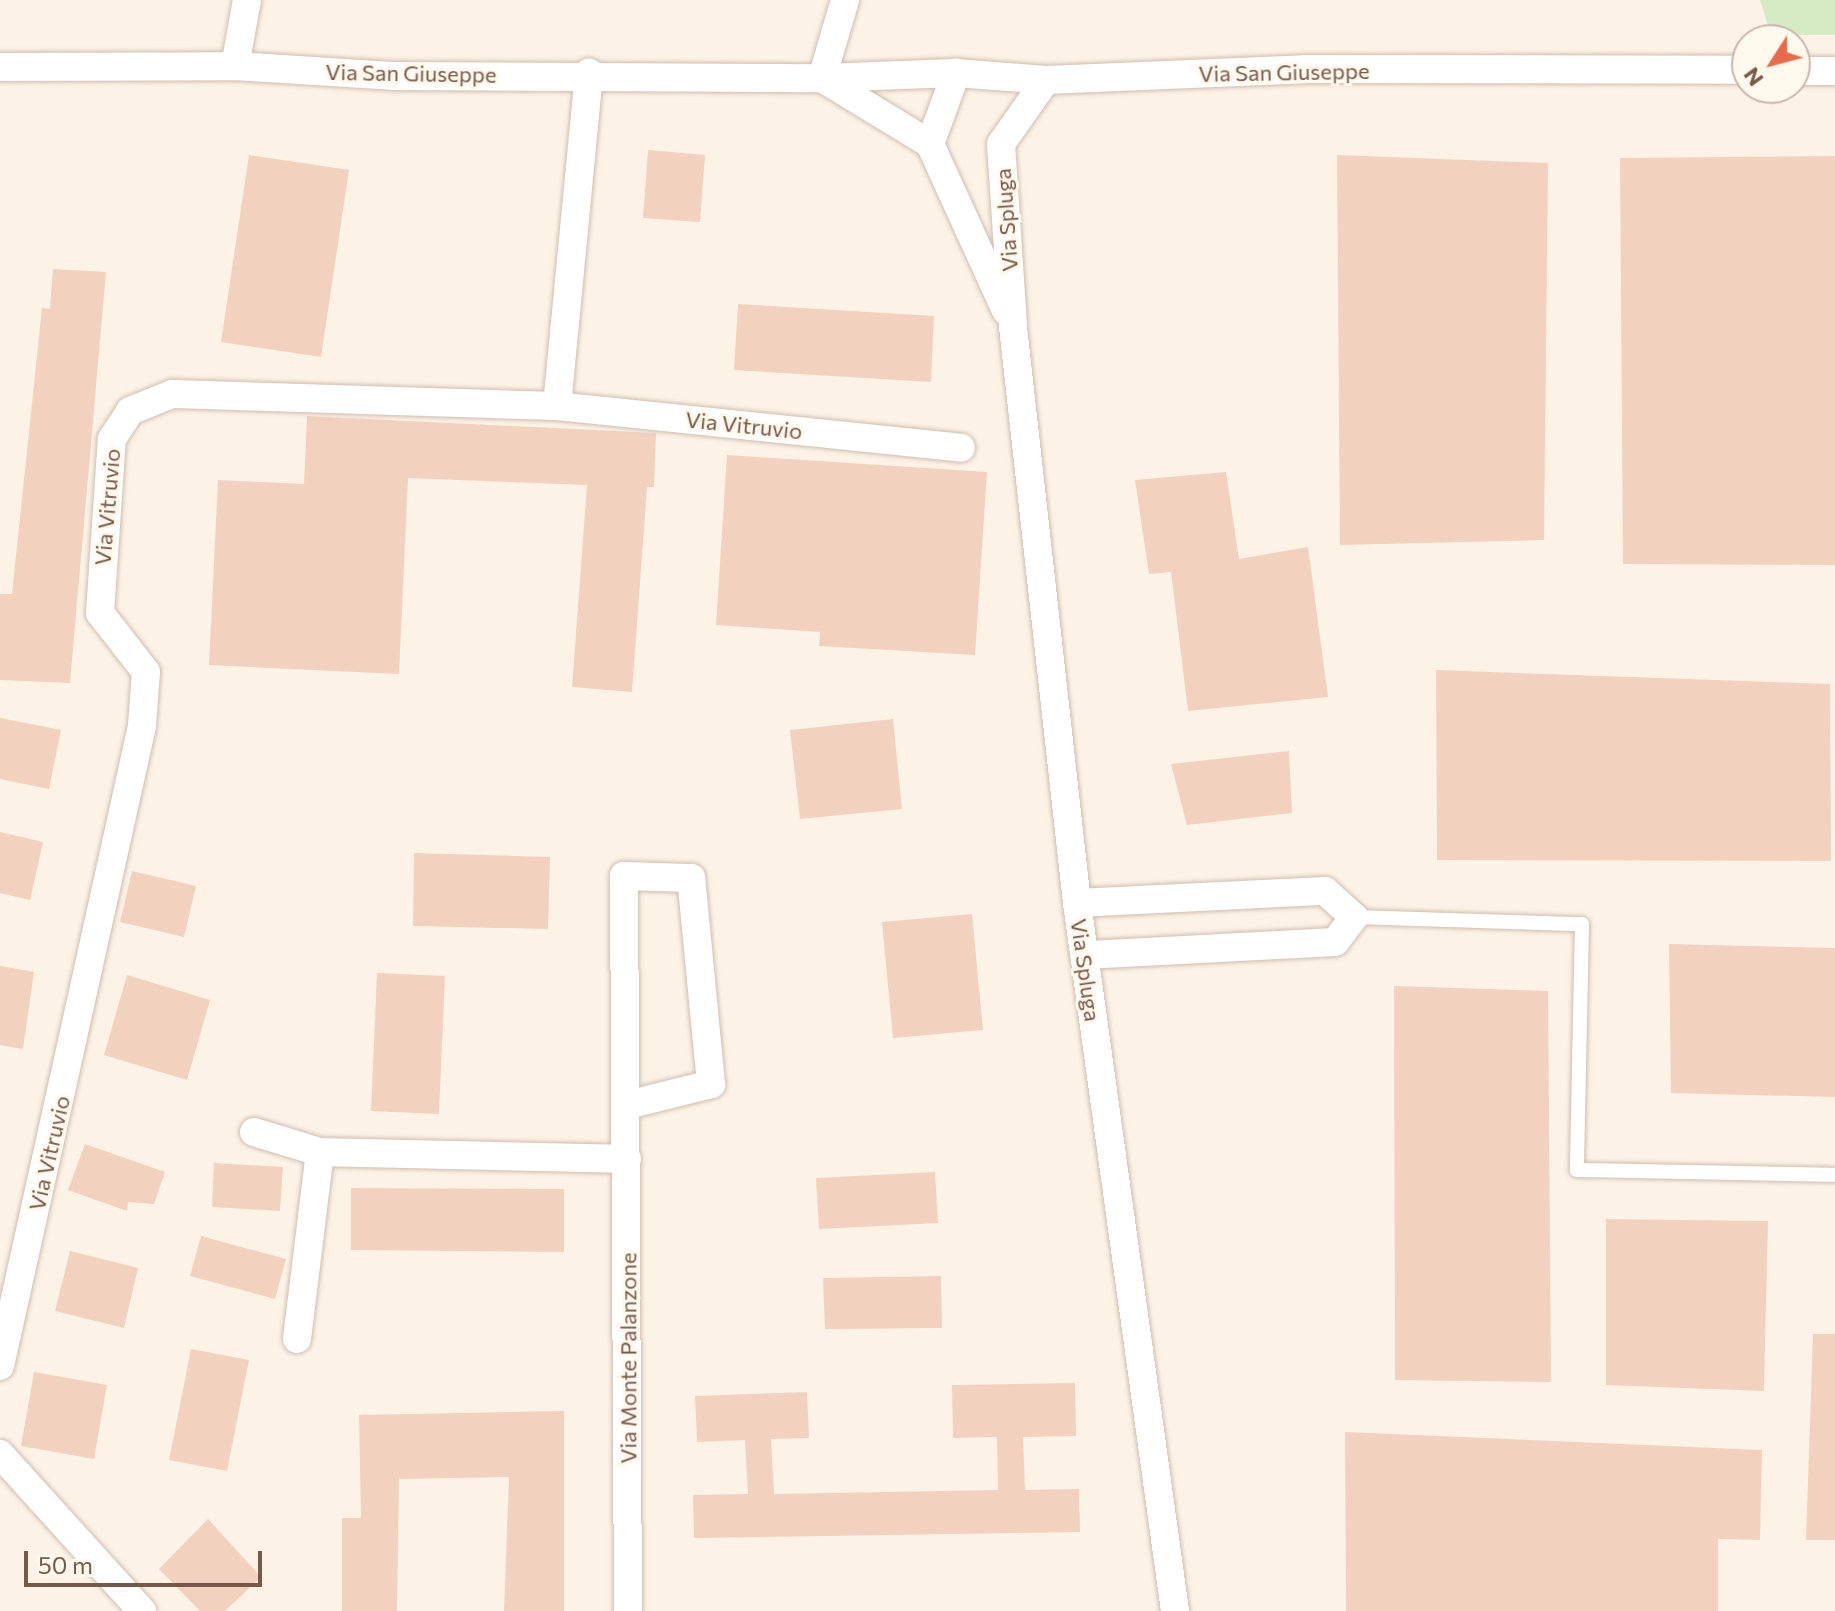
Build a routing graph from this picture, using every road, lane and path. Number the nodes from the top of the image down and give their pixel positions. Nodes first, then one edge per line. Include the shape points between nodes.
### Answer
1 (247, 0) edge
2 (845, 0) edge
3 (235, 66) junction
4 (0, 67) edge
5 (1731, 70) edge
6 (1811, 71) edge
7 (1835, 71) edge
8 (589, 73) junction
9 (956, 73) junction
10 (822, 78) junction
11 (1046, 80) junction
12 (930, 144) junction
13 (1013, 327) junction
14 (557, 406) junction
15 (961, 448) dead end
16 (1077, 903) junction
17 (1354, 917) junction
18 (1084, 955) junction
19 (627, 1105) junction
20 (254, 1132) dead end
21 (320, 1152) junction
22 (627, 1159) junction
23 (1835, 1175) edge
24 (297, 1339) dead end
25 (0, 1366) edge
26 (0, 1454) edge
27 (142, 1611) edge
28 (628, 1611) edge
29 (1175, 1611) edge

1 - 3 street
2 - 10 street
3 - 4 street, Via San Giuseppe
3 - 8 street, Via San Giuseppe via 392,76
5 - 11 street, Via San Giuseppe via 1305,69
6 - 7 street
8 - 10 street, Via San Giuseppe
8 - 14 street
9 - 10 street, Via San Giuseppe
9 - 11 street, Via San Giuseppe
9 - 12 street
10 - 12 street
11 - 13 street, Via Spluga via 1001,144
12 - 13 street, Via Spluga
13 - 16 street, Via Spluga
14 - 15 street, Via Vitruvio
14 - 25 street, Via Vitruvio via 172,394 130,411 112,439 100,613 146,672 142,726
16 - 17 street via 1325,891
16 - 18 street, Via Spluga
17 - 18 street via 1335,942
17 - 23 lane via 1582,924 1577,1170
18 - 29 street, Via Spluga
19 - 19 street, Via Monte Palanzone via 624,876 691,878 711,1084
19 - 22 street, Via Monte Palanzone
20 - 21 street
21 - 22 street
21 - 24 street
22 - 28 street, Via Monte Palanzone
26 - 27 street

